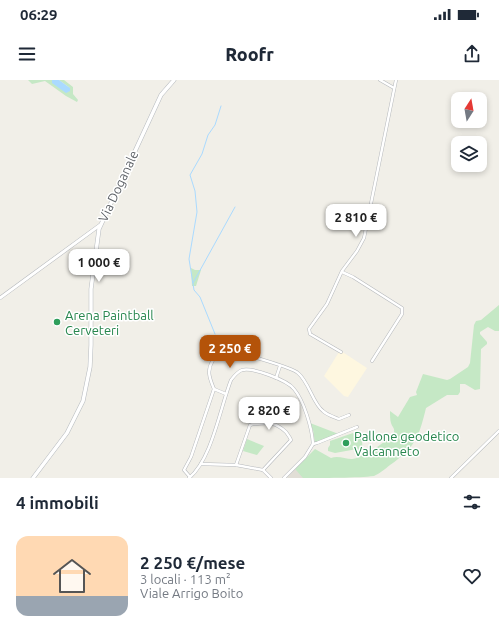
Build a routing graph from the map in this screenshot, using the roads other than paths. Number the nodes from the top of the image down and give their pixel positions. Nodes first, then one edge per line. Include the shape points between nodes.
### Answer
1 (174, 80) edge
2 (380, 80) edge
3 (396, 80) edge
4 (394, 88) junction
5 (100, 225) junction
6 (342, 272) junction
7 (0, 298) edge
8 (341, 352) dead end
9 (372, 361) dead end
10 (280, 366) junction
11 (276, 378) junction
12 (214, 389) junction
13 (226, 394) junction
14 (349, 416) dead end
15 (357, 427) dead end
16 (499, 431) edge
17 (313, 444) junction
18 (201, 464) junction
19 (236, 465) junction
20 (263, 470) junction
21 (33, 478) edge
22 (189, 478) edge
23 (271, 478) edge
24 (284, 478) edge
25 (451, 478) edge

1 - 5 main road, Via Doganale via 161,95
2 - 4 street
3 - 4 street
4 - 6 street via 364,236
5 - 7 street
5 - 21 main road, Via Doganale via 91,284 91,355 86,388 70,429
6 - 8 street via 328,302 309,329 310,334
6 - 9 street via 402,308 402,314
10 - 11 street
10 - 12 street via 249,356 225,352 214,358 209,370
10 - 14 street via 298,373 323,412 339,419
11 - 13 street via 254,370 242,370 233,377
11 - 17 street via 294,388 308,421
12 - 13 street
12 - 22 street via 191,458 184,470
13 - 18 street
15 - 17 street
16 - 25 street
17 - 24 street
18 - 19 street
18 - 22 street
19 - 20 street
19 - 20 street via 250,425 274,423 292,440
20 - 23 street

